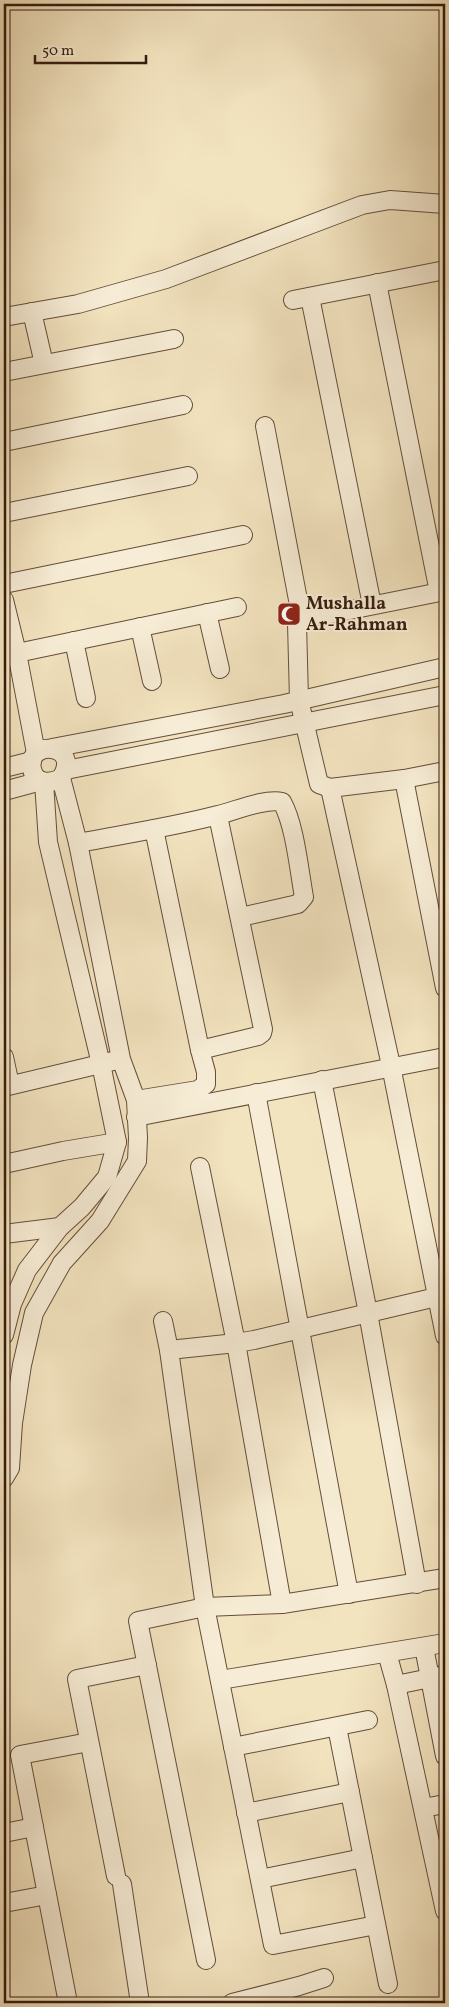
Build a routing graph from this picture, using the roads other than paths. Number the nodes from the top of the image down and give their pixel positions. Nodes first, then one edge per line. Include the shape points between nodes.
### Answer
1 (445, 204) edge
2 (445, 270) edge
3 (378, 283) junction
4 (32, 312) junction
5 (4, 317) edge
6 (174, 339) dead end
7 (44, 364) junction
8 (4, 372) edge
9 (184, 405) dead end
10 (265, 426) dead end
11 (4, 442) edge
12 (188, 476) dead end
13 (4, 513) edge
14 (243, 535) dead end
15 (4, 584) edge
16 (442, 592) edge
17 (4, 600) edge
18 (372, 606) junction
19 (237, 607) dead end
20 (304, 612) junction
21 (207, 614) junction
22 (140, 627) junction
23 (74, 641) junction
24 (12, 645) edge
25 (445, 667) edge
26 (220, 669) dead end
27 (152, 681) dead end
28 (445, 695) edge
29 (86, 698) dead end
30 (292, 702) junction
31 (297, 725) junction
32 (40, 754) junction
33 (4, 768) edge
34 (445, 771) edge
35 (53, 778) junction
36 (404, 779) junction
37 (330, 788) junction
38 (4, 792) edge
39 (218, 816) junction
40 (154, 829) junction
41 (78, 843) junction
42 (240, 917) junction
43 (445, 988) edge
44 (200, 1050) junction
45 (4, 1057) edge
46 (445, 1057) edge
47 (120, 1059) junction
48 (101, 1064) junction
49 (392, 1068) junction
50 (322, 1080) junction
51 (7, 1086) edge
52 (256, 1093) junction
53 (136, 1108) junction
54 (117, 1142) junction
55 (4, 1164) edge
56 (200, 1166) dead end
57 (60, 1227) junction
58 (4, 1234) edge
59 (442, 1296) edge
60 (40, 1301) junction
61 (8, 1304) edge
62 (368, 1313) junction
63 (163, 1321) dead end
64 (301, 1329) junction
65 (4, 1335) edge
66 (445, 1336) edge
67 (236, 1343) junction
68 (169, 1350) junction
69 (4, 1478) edge
70 (445, 1578) edge
71 (417, 1584) junction
72 (349, 1594) junction
73 (282, 1604) junction
74 (205, 1607) junction
75 (445, 1643) edge
76 (424, 1647) junction
77 (387, 1653) junction
78 (147, 1665) junction
79 (438, 1676) edge
80 (220, 1680) junction
81 (396, 1684) junction
82 (368, 1720) dead end
83 (337, 1726) junction
84 (89, 1742) junction
85 (233, 1747) junction
86 (445, 1756) edge
87 (350, 1792) junction
88 (445, 1804) edge
89 (423, 1808) junction
90 (246, 1812) junction
91 (34, 1827) junction
92 (4, 1833) edge
93 (363, 1858) junction
94 (260, 1879) junction
95 (47, 1895) junction
96 (4, 1902) edge
97 (445, 1911) edge
98 (376, 1925) junction
99 (206, 1960) dead end
100 (324, 1978) dead end
101 (388, 1984) dead end
102 (300, 1995) edge
103 (68, 2003) edge
104 (140, 2003) edge
105 (232, 2003) edge

1 - 4 street via 390,200 362,205 166,279 78,304
2 - 3 street
3 - 16 street
3 - 18 street via 301,299
4 - 5 street
4 - 7 street
6 - 7 street
7 - 8 street
9 - 11 street
10 - 20 street
12 - 13 street
14 - 15 street
16 - 18 street
17 - 24 street
18 - 20 street via 309,617
19 - 21 street
20 - 30 street via 297,623
21 - 22 street
21 - 26 street
22 - 23 street
22 - 27 street
23 - 24 street
23 - 29 street
24 - 32 street
25 - 30 street
28 - 31 street
30 - 31 street
30 - 32 street
31 - 35 street
31 - 37 street via 319,784
32 - 33 street
32 - 35 street via 32,769 35,776
32 - 35 street via 60,752 66,761
34 - 36 street
35 - 38 street
35 - 41 street
35 - 48 street via 48,842
36 - 37 street
36 - 43 street
37 - 49 street
39 - 40 street
39 - 42 street
39 - 42 street via 265,803 282,802 293,841 304,897 301,902
40 - 41 street
40 - 44 street
41 - 47 street
42 - 44 street via 262,1033
44 - 53 street via 206,1072 206,1084 202,1088
45 - 51 street
46 - 49 street
47 - 48 street
47 - 53 street
48 - 51 street
48 - 54 street
49 - 50 street
49 - 59 street
50 - 52 street
50 - 62 street
52 - 53 street via 176,1110
52 - 64 street
53 - 60 street via 137,1161 100,1221 62,1263
54 - 55 street
54 - 57 street via 107,1177
56 - 67 street
57 - 58 street
57 - 61 street
59 - 62 street
59 - 66 street
60 - 61 street
60 - 69 street via 34,1313 22,1365 10,1468
61 - 65 street
62 - 64 street
62 - 71 street
63 - 68 street
64 - 67 street
64 - 72 street
67 - 68 street
67 - 73 street
68 - 74 street
70 - 71 street
71 - 72 street
72 - 73 street
73 - 74 street
74 - 78 street via 138,1621
74 - 80 street
75 - 76 street
76 - 77 street
76 - 79 street
77 - 80 street
77 - 81 street
78 - 84 street via 77,1680
78 - 99 street
79 - 81 street
79 - 86 street
80 - 85 street
81 - 89 street
82 - 83 street
83 - 85 street
83 - 87 street
84 - 91 street via 20,1755
84 - 104 street via 119,1880
85 - 90 street
87 - 90 street
87 - 93 street
88 - 89 street
89 - 97 street
90 - 94 street
91 - 92 street
91 - 95 street
93 - 94 street
93 - 98 street
94 - 98 street via 273,1945
95 - 96 street
95 - 103 street
98 - 101 street
100 - 102 street
102 - 105 street

